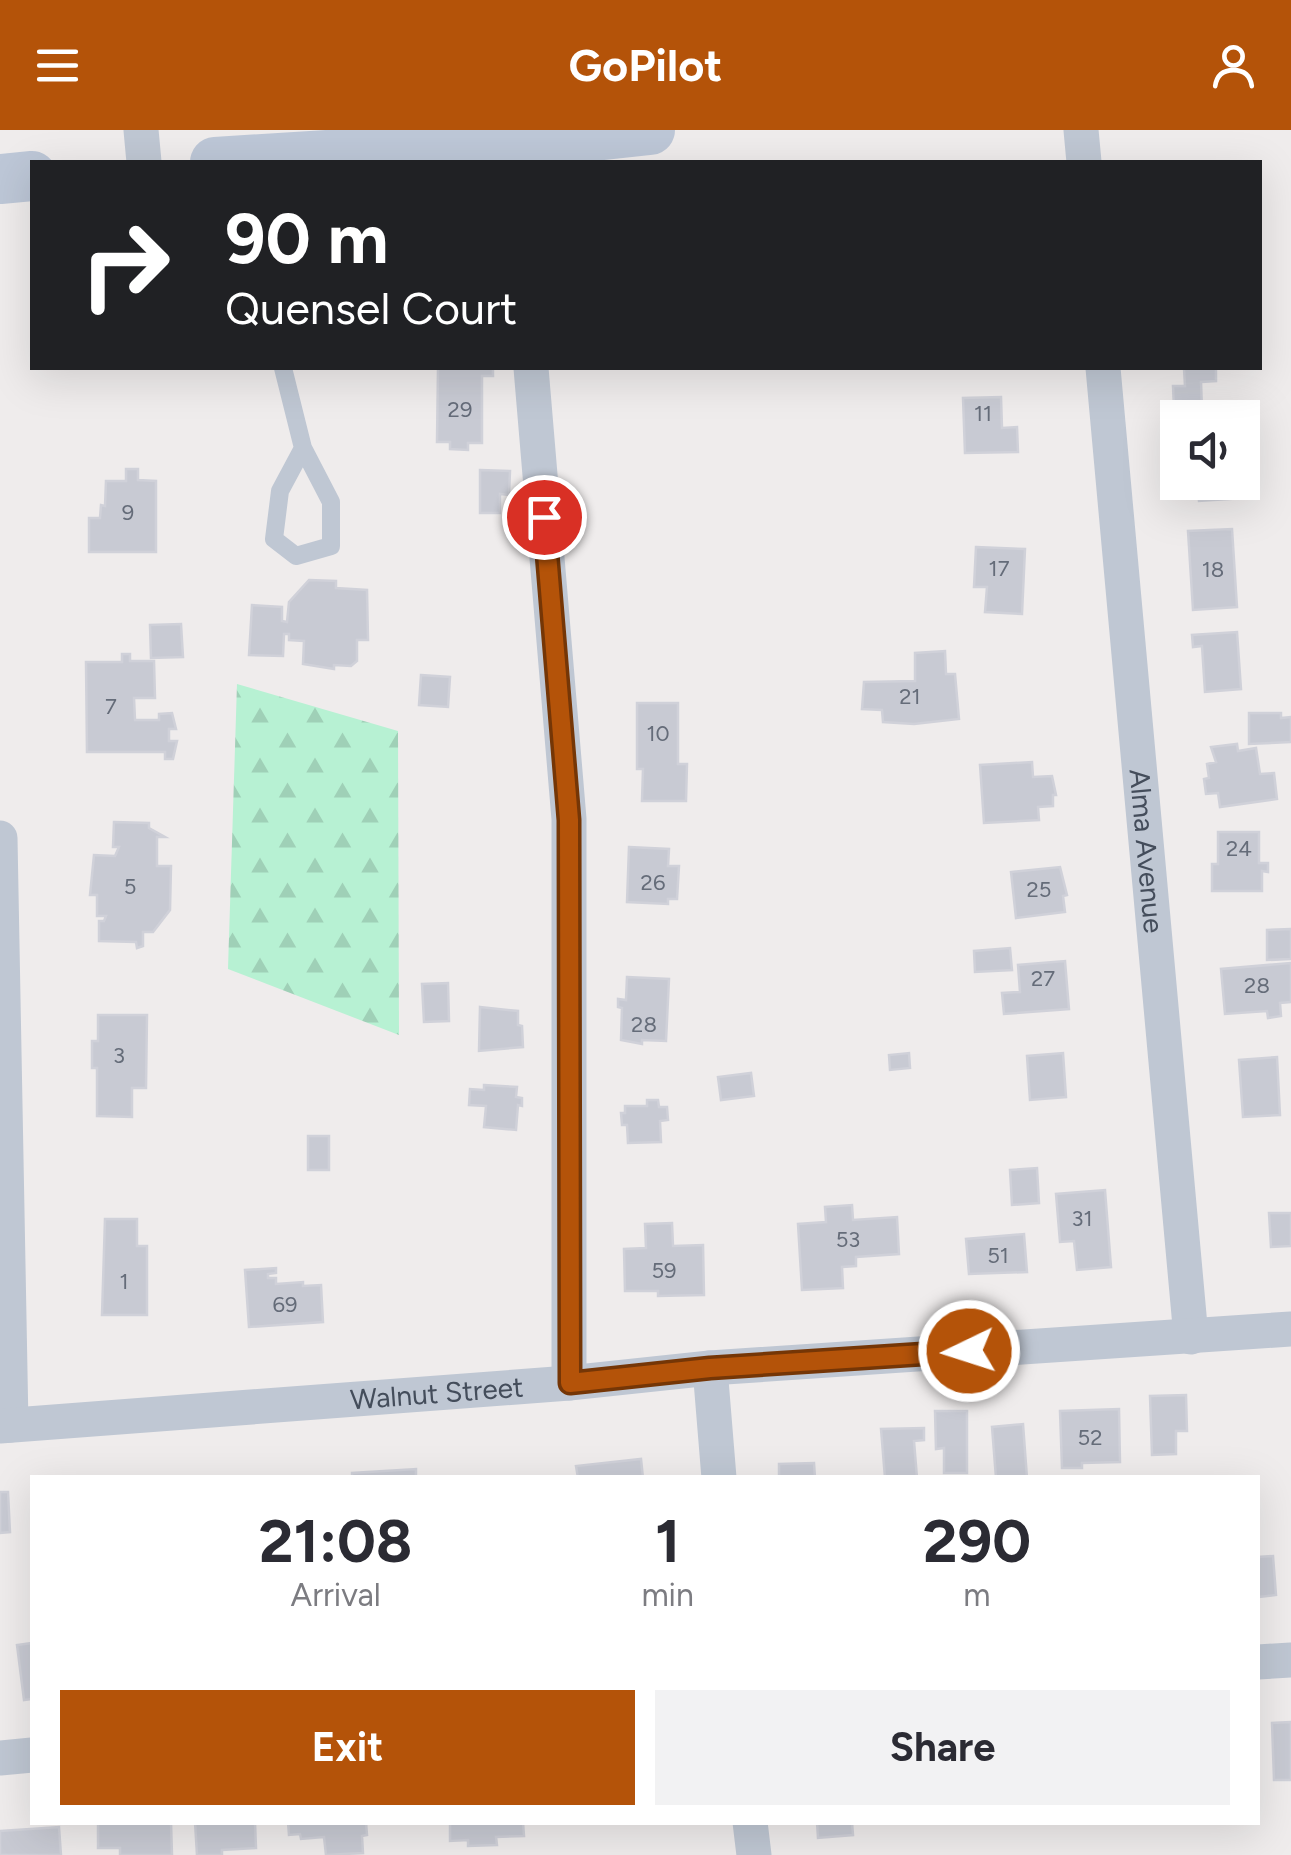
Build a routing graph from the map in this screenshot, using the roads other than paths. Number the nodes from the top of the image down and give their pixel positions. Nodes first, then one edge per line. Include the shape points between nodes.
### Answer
1 (142, 130) edge
2 (650, 130) edge
3 (1081, 130) edge
4 (548, 152) edge
5 (144, 160) edge
6 (302, 160) edge
7 (1084, 160) edge
8 (30, 176) edge
9 (0, 179) edge
10 (283, 370) edge
11 (531, 370) edge
12 (1103, 370) edge
13 (303, 448) junction
14 (0, 838) edge
15 (1291, 1329) edge
16 (1192, 1337) junction
17 (710, 1368) junction
18 (570, 1383) junction
19 (5, 1425) edge
20 (720, 1475) edge
21 (1291, 1660) edge
22 (1260, 1662) edge
23 (30, 1755) edge
24 (0, 1758) edge
25 (750, 1825) edge
26 (754, 1855) edge

1 - 5 street
2 - 4 street
3 - 7 street
4 - 6 street
8 - 9 street
10 - 13 lane
11 - 18 street via 569,820
12 - 16 street, Alma Avenue
13 - 13 lane via 280,490 274,539 296,556 331,546 331,502
14 - 19 street
15 - 16 street, Walnut Street
16 - 17 street, Walnut Street
17 - 18 street, Walnut Street
17 - 20 street
18 - 19 street, Walnut Street
21 - 22 street
23 - 24 street
25 - 26 street

